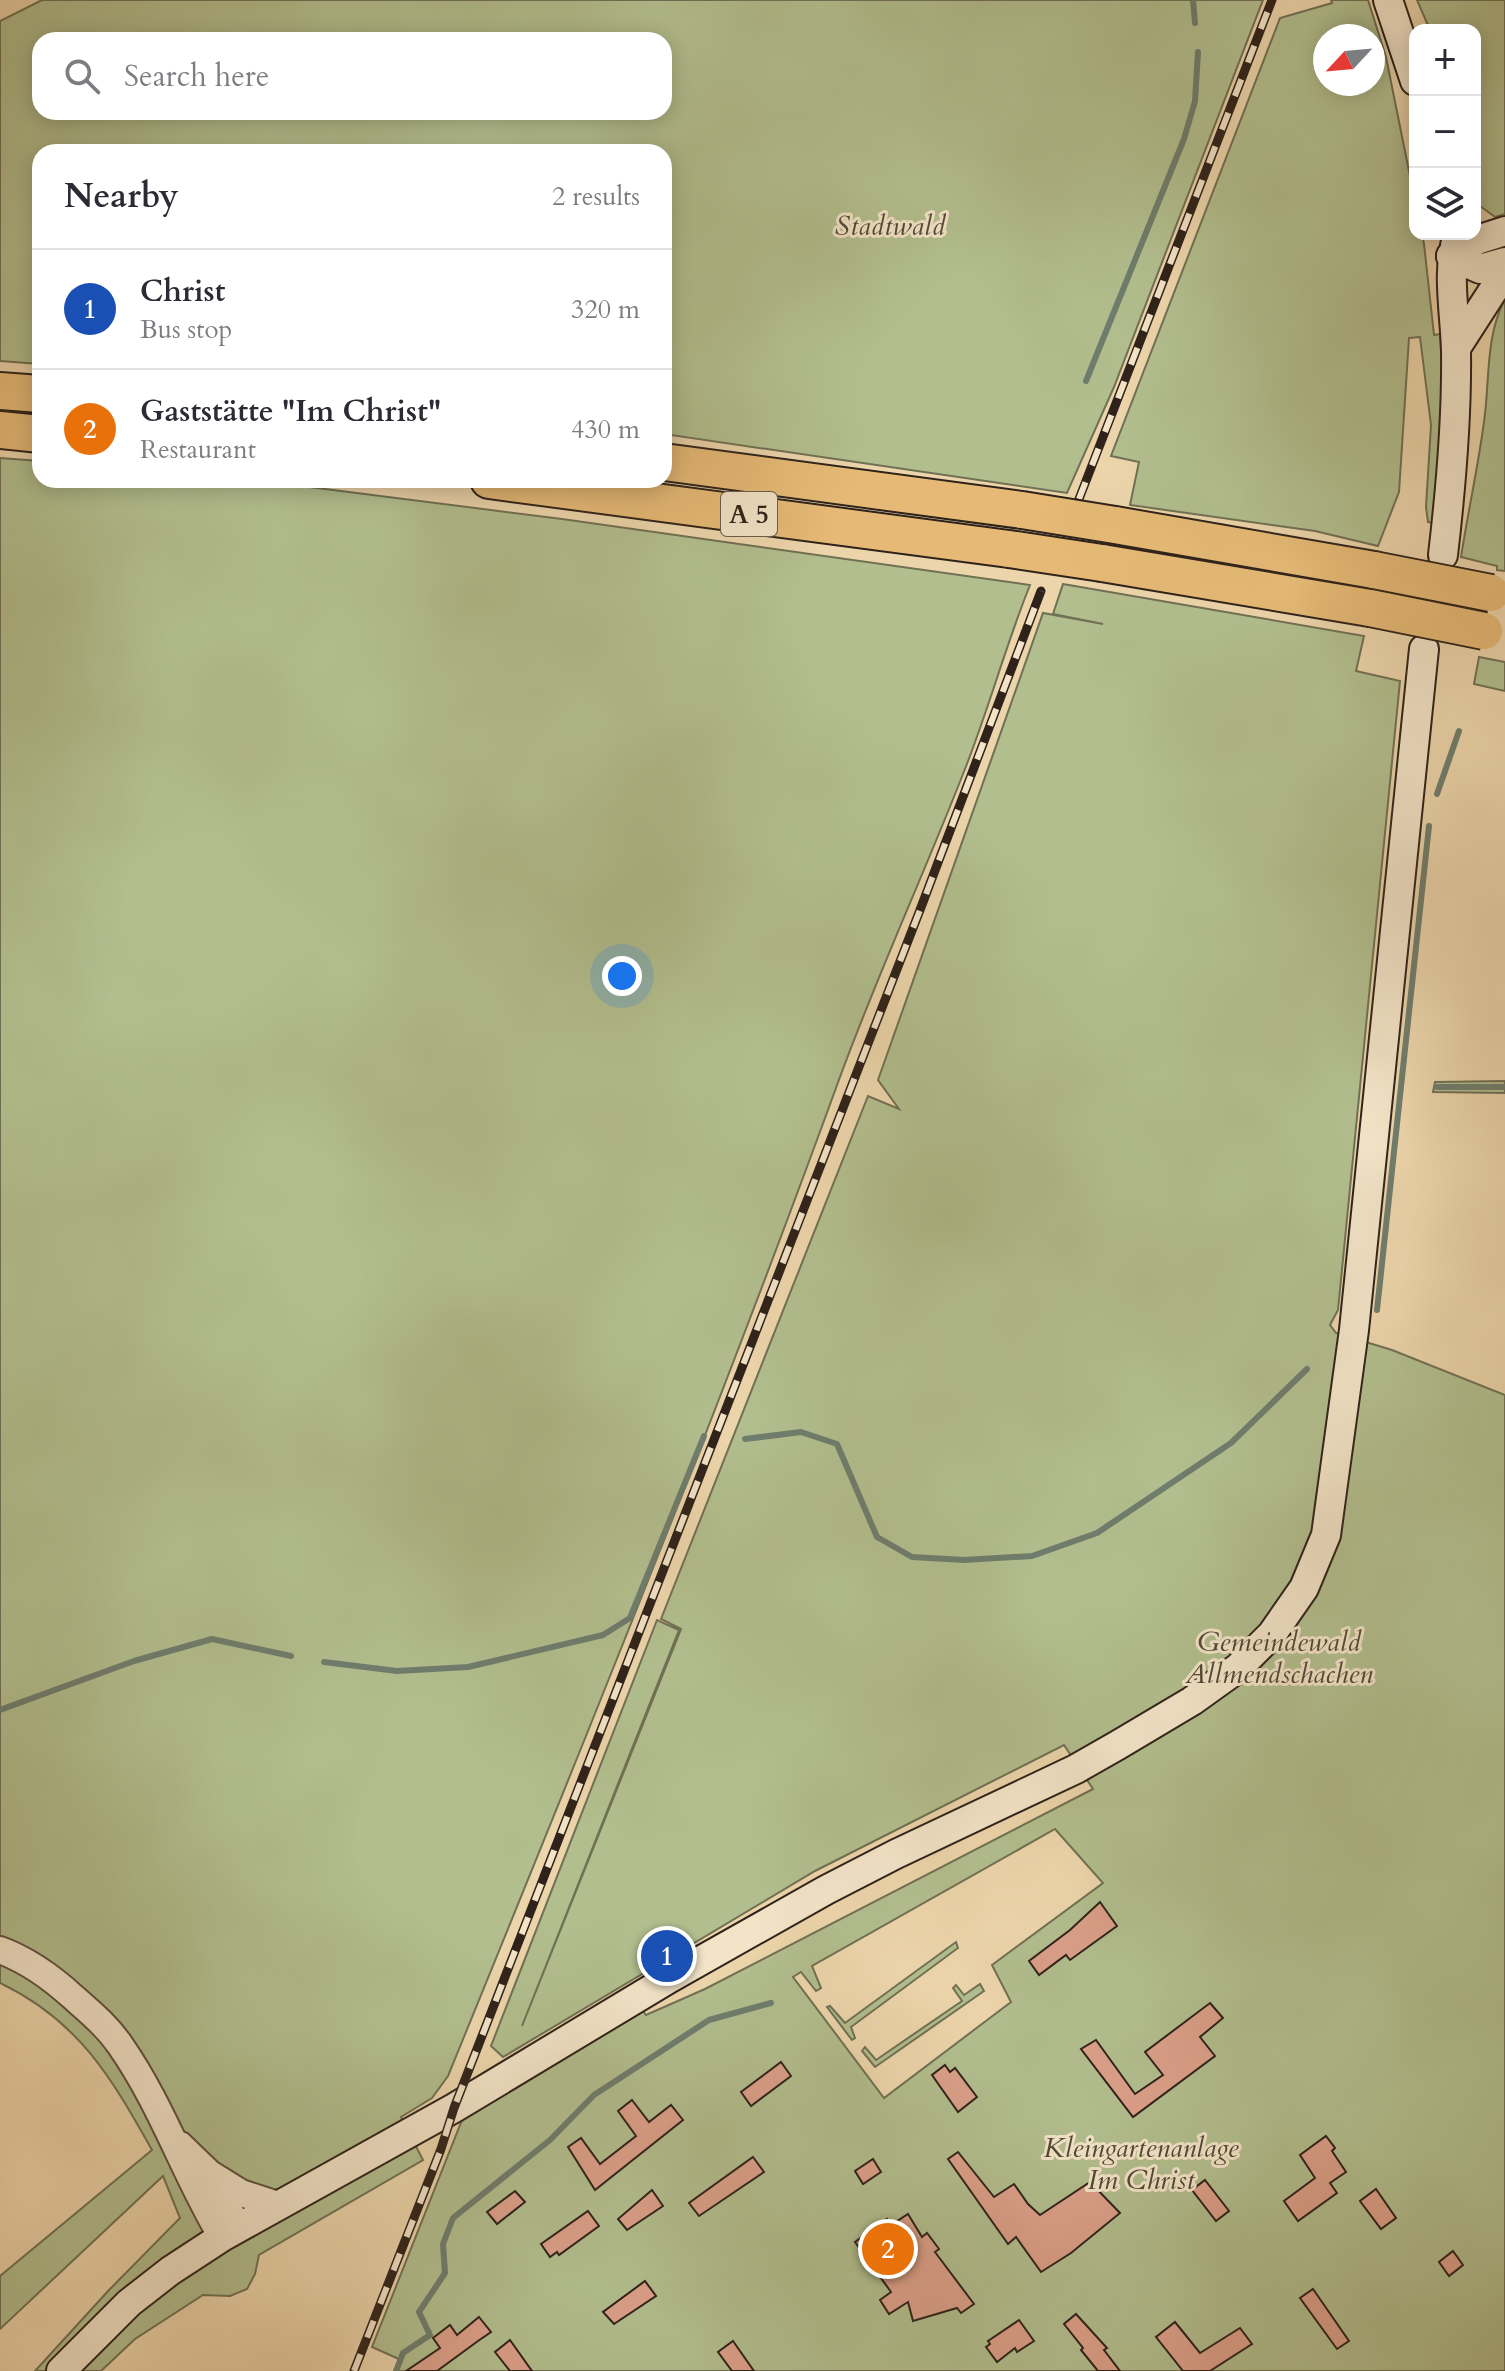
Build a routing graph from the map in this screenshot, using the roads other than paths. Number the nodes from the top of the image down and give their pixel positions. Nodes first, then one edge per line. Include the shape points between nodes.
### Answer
1 (1388, 0) edge
2 (1409, 63) edge
3 (1505, 231) edge
4 (1450, 241) edge
5 (1505, 262) edge
6 (1505, 272) edge
7 (1456, 348) junction
8 (0, 391) edge
9 (32, 393) edge
10 (0, 430) edge
11 (32, 433) edge
12 (672, 463) edge
13 (549, 488) edge
14 (1443, 555) dead end
15 (1498, 595) edge
16 (1494, 634) edge
17 (1424, 649) dead end
18 (0, 1950) edge
19 (172, 2137) junction
20 (209, 2173) junction
21 (278, 2205) junction
22 (230, 2232) junction
23 (61, 2371) edge

1 - 2 main road
3 - 4 main road
4 - 5 main road via 1480,269
4 - 7 main road
6 - 7 main road
7 - 14 main road
8 - 9 highway
10 - 11 highway
12 - 15 highway, A 5, bridge via 1022,510
13 - 16 highway, A 5, bridge via 1102,563
17 - 21 main road via 1354,1330 1326,1535 1304,1588 1272,1634 1204,1693 1076,1769 826,1890
18 - 19 street via 39,1970 101,2021 120,2044
19 - 20 street
19 - 22 street via 194,2187
20 - 21 street via 241,2193
20 - 22 street
21 - 22 main road
22 - 23 main road via 129,2303

